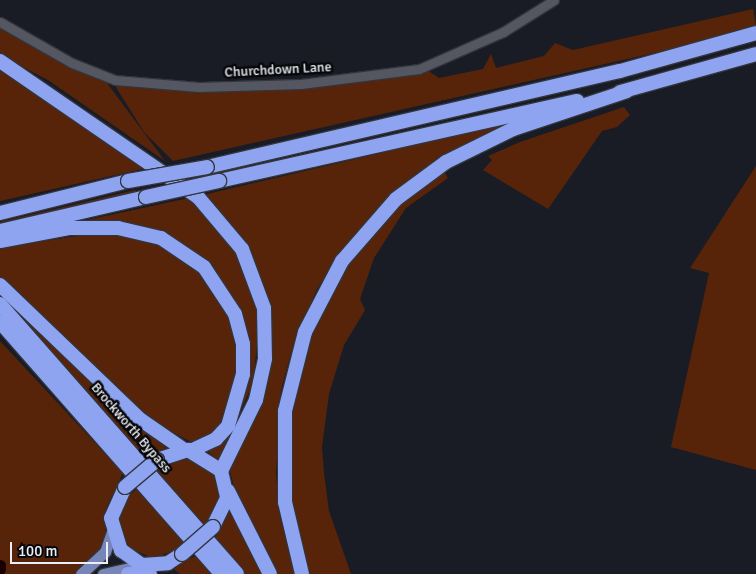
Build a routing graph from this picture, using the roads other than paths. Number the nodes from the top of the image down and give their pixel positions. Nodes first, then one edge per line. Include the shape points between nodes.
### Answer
1 (554, 0) edge
2 (0, 22) edge
3 (756, 33) edge
4 (756, 54) edge
5 (0, 61) edge
6 (627, 91) junction
7 (0, 213) edge
8 (0, 231) edge
9 (0, 241) edge
10 (0, 285) edge
11 (0, 304) edge
12 (0, 322) edge
13 (0, 331) edge
14 (45, 374) junction
15 (187, 450) junction
16 (221, 471) junction
17 (228, 490) junction
18 (112, 532) junction
19 (149, 568) edge
20 (81, 574) edge
21 (103, 574) edge
22 (128, 574) edge
23 (174, 574) edge
24 (221, 574) edge
25 (237, 574) edge
26 (270, 574) edge
27 (302, 574) edge

1 - 2 street, Churchdown Lane via 503,32 419,69 293,84 199,87 115,80 72,63
3 - 7 highway, bridge via 620,71
4 - 6 highway
5 - 16 highway via 198,197 242,249 264,308 265,359 256,400
6 - 8 highway, bridge
6 - 27 highway via 513,129 446,162 396,199 342,261 305,332 284,418 285,502
9 - 15 highway via 69,228 128,229 171,243 204,267 235,314 242,344 243,374 228,426 210,443
10 - 15 highway via 141,420
11 - 25 highway, Brockworth Bypass
12 - 14 highway, Brockworth Bypass
13 - 14 highway
14 - 24 highway, Brockworth Bypass
15 - 16 highway
15 - 18 highway, bridge via 157,460 125,488 113,507
16 - 17 highway
17 - 19 highway, bridge via 224,509 213,527 182,554
17 - 26 highway
18 - 19 highway via 121,550
18 - 20 main road via 105,552
19 - 21 main road
19 - 22 highway
19 - 23 highway

